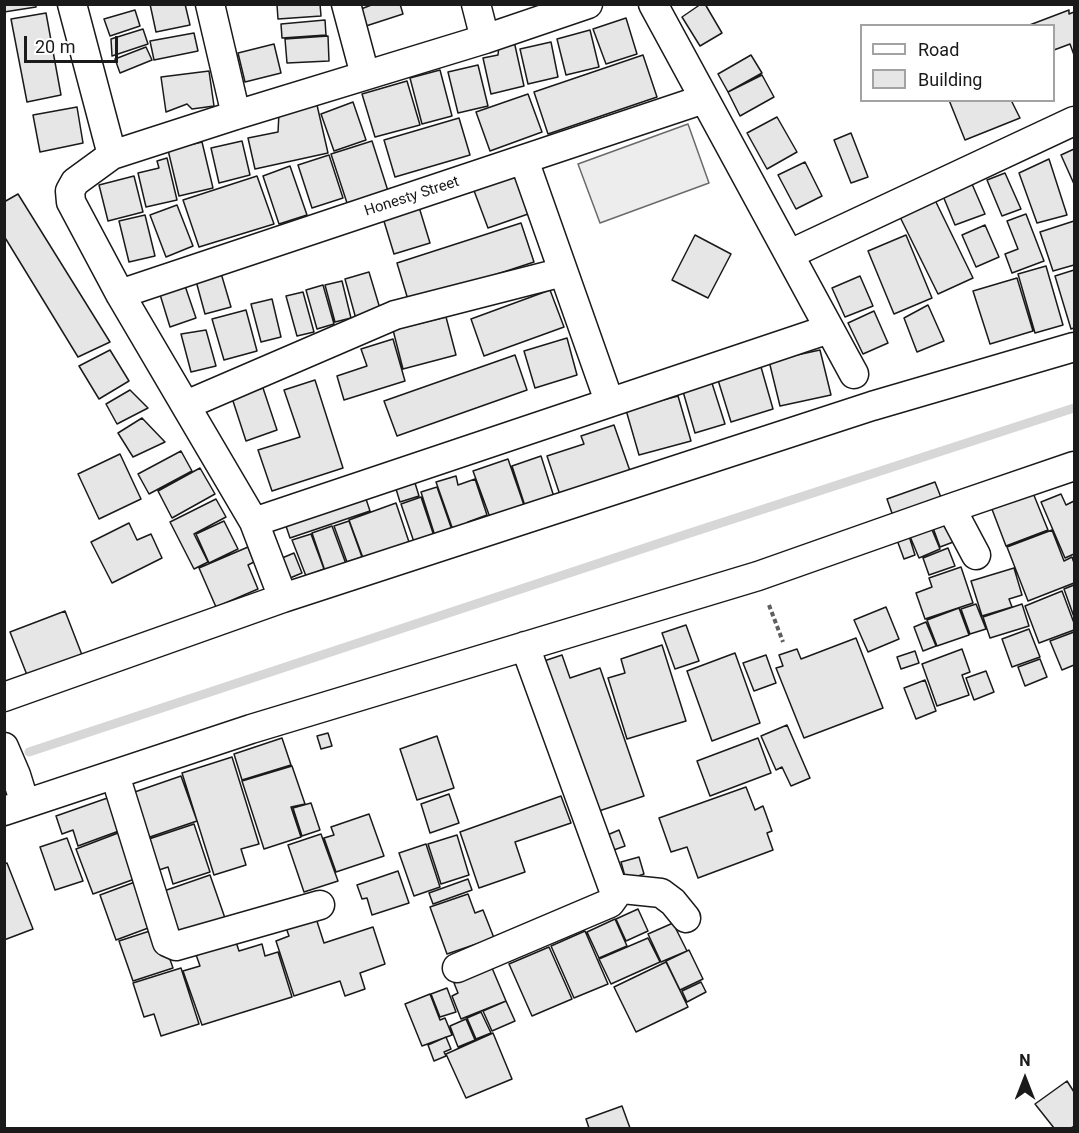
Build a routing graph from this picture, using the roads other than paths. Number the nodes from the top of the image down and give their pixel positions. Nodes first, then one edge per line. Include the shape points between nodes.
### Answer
1 (72, 4) edge
2 (210, 4) edge
3 (346, 4) edge
4 (476, 4) edge
5 (588, 4) edge
6 (653, 4) edge
7 (485, 39) junction
8 (365, 75) junction
9 (704, 99) junction
10 (236, 115) junction
11 (1074, 121) edge
12 (112, 155) junction
13 (524, 160) junction
14 (789, 254) junction
15 (562, 272) junction
16 (120, 294) junction
17 (828, 329) junction
18 (1074, 347) edge
19 (854, 374) dead end
20 (609, 401) junction
21 (186, 405) junction
22 (1074, 466) edge
23 (951, 507) junction
24 (254, 522) junction
25 (976, 555) dead end
26 (283, 598) junction
27 (525, 646) junction
28 (4, 697) edge
29 (4, 747) edge
30 (115, 775) junction
31 (15, 808) edge
32 (613, 888) junction
33 (320, 905) dead end
34 (686, 918) dead end
35 (457, 968) dead end

1 - 12 street
2 - 10 street
3 - 8 street
4 - 7 street
5 - 7 street
6 - 9 street
7 - 8 street
8 - 10 street
9 - 13 street, Honesty Street
9 - 14 street
10 - 12 street
11 - 14 street
12 - 16 street via 75,182 70,191 71,202
13 - 15 street
13 - 16 street, Honesty Street
14 - 17 street
15 - 20 street
15 - 21 street via 395,315
16 - 21 street
17 - 19 street
17 - 20 street
18 - 26 street via 872,406
20 - 24 street
21 - 24 street
22 - 23 street
23 - 25 street
23 - 27 street via 758,576
24 - 26 street
26 - 28 street
27 - 30 street via 251,729
27 - 32 street
29 - 31 street via 16,775
30 - 31 street
30 - 33 street via 167,942 176,946
32 - 34 street via 661,893
32 - 35 street via 615,896 610,903

